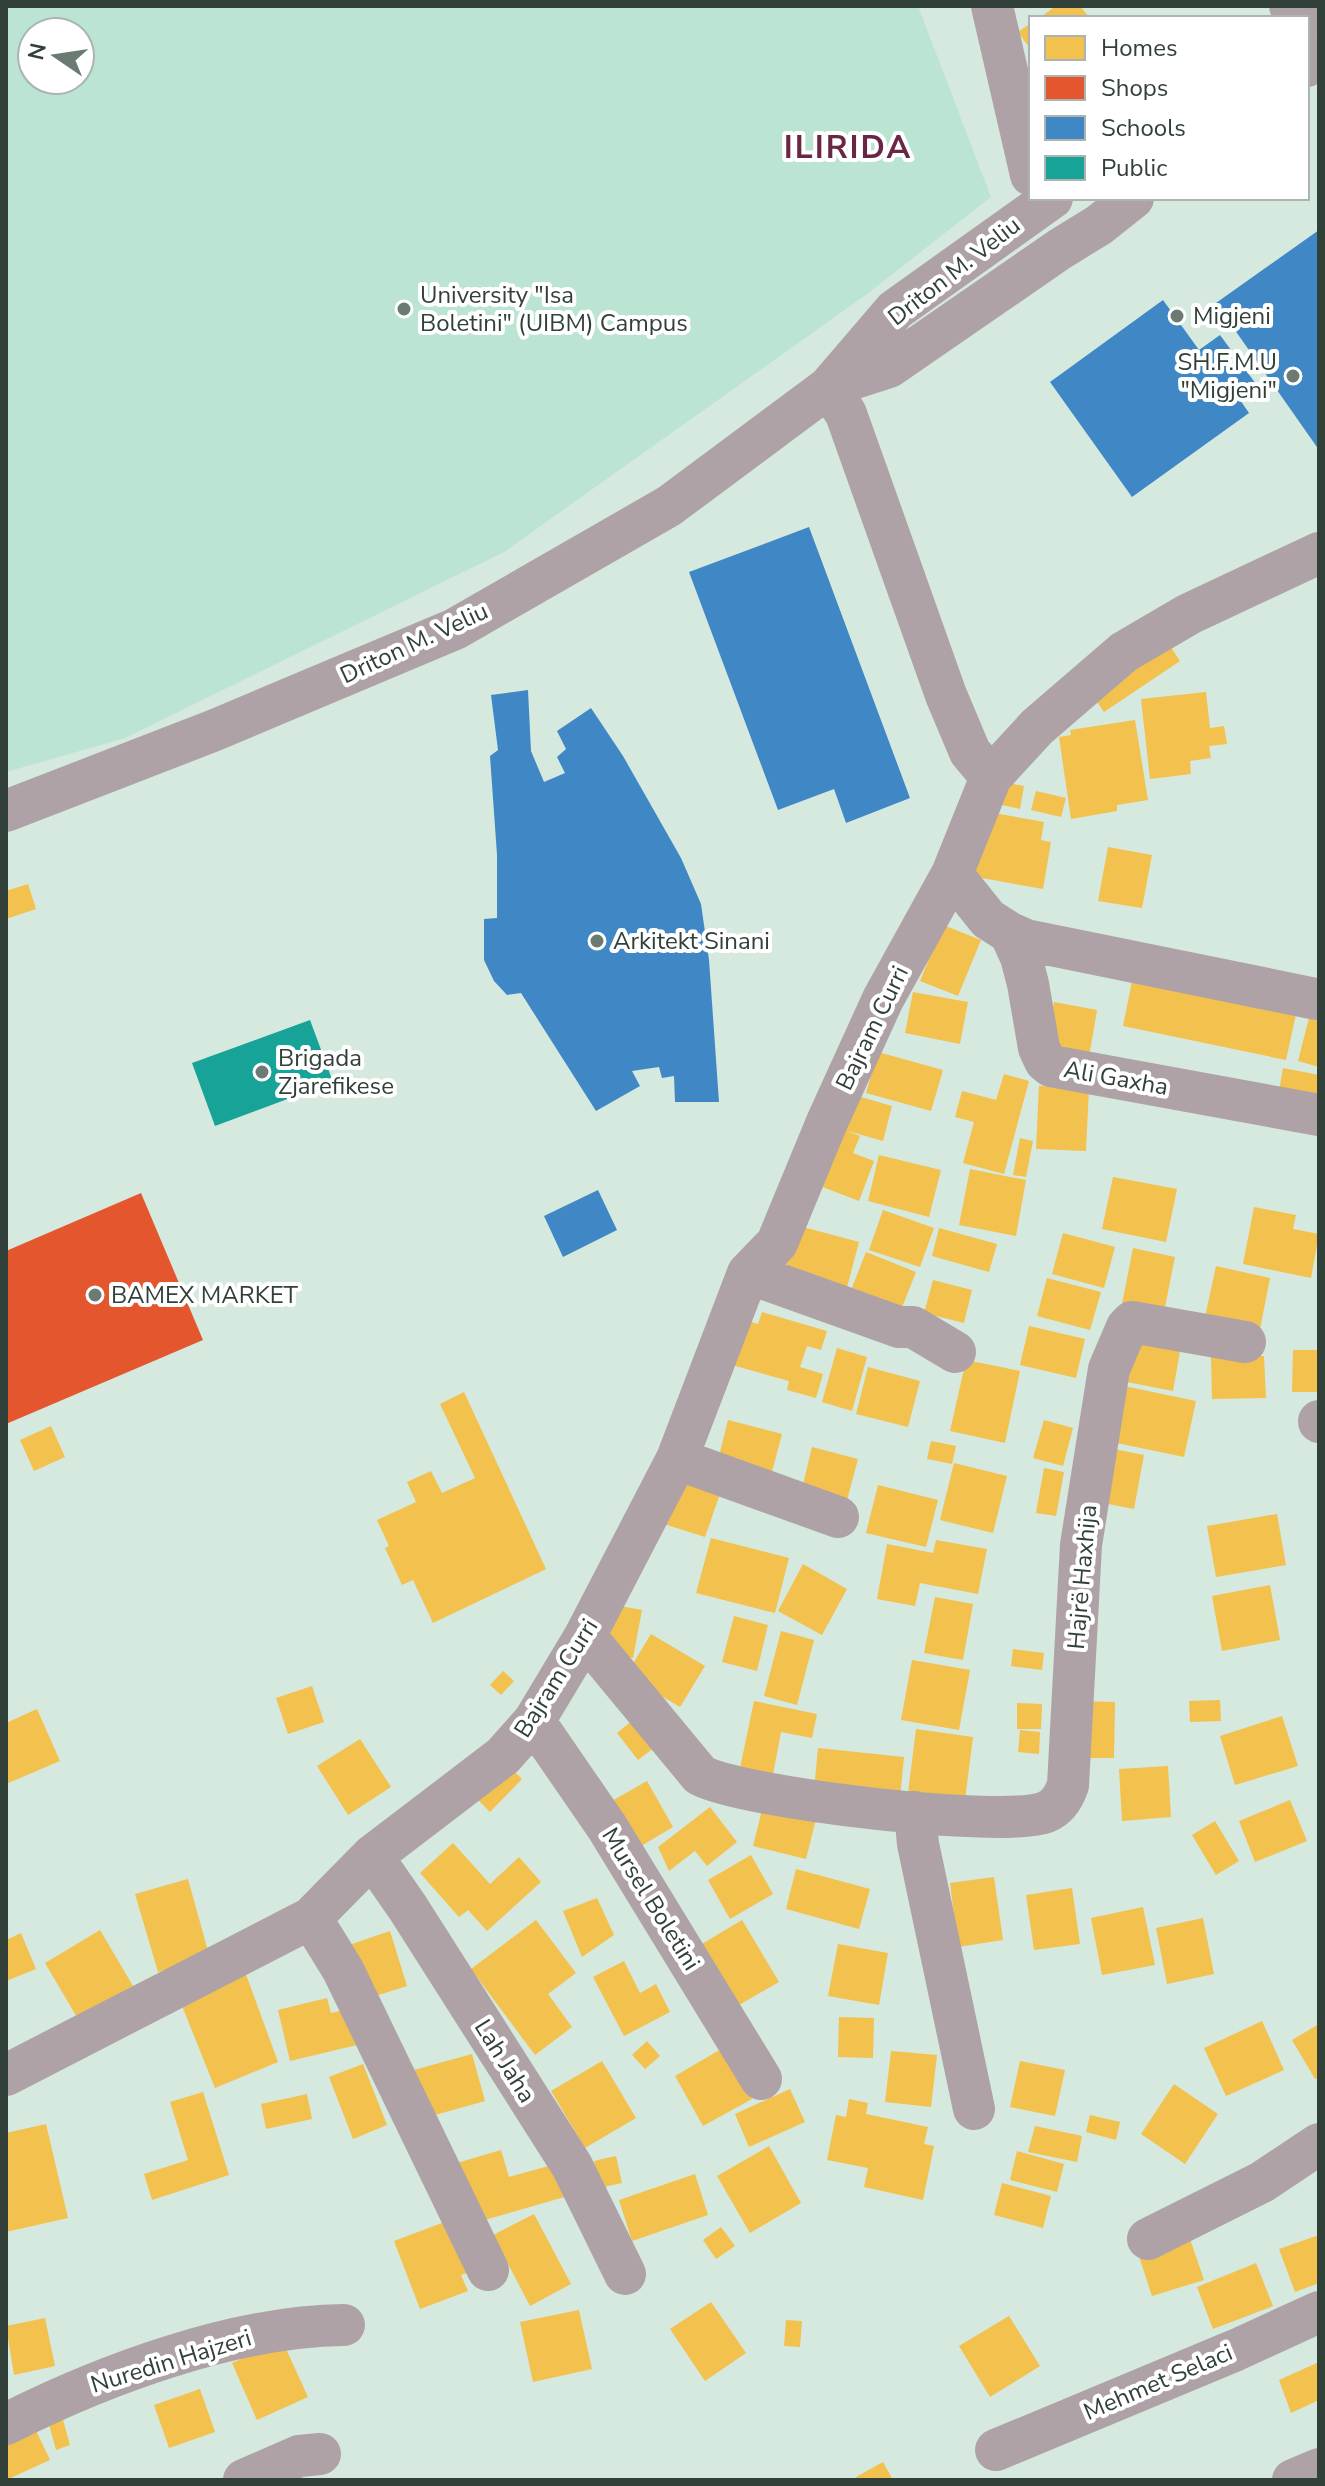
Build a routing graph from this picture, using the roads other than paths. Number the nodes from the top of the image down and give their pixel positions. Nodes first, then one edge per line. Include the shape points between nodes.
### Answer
1 (992, 6) edge
2 (1029, 76) edge
3 (1029, 151) edge
4 (1032, 200) edge
5 (1047, 200) edge
6 (1129, 200) edge
7 (1081, 227) edge
8 (829, 387) junction
9 (1319, 553) edge
10 (991, 777) junction
11 (6, 811) edge
12 (952, 874) junction
13 (1010, 933) junction
14 (1316, 999) dead end
15 (1319, 1115) edge
16 (748, 1273) junction
17 (1245, 1342) dead end
18 (955, 1352) dead end
19 (677, 1459) junction
20 (838, 1517) dead end
21 (585, 1636) junction
22 (534, 1721) junction
23 (915, 1812) junction
24 (372, 1856) junction
25 (311, 1918) junction
26 (6, 2075) edge
27 (761, 2079) dead end
28 (974, 2109) dead end
29 (1319, 2144) edge
30 (1148, 2239) dead end
31 (488, 2270) dead end
32 (625, 2274) dead end
33 (1319, 2312) edge
34 (344, 2325) dead end
35 (6, 2424) edge
36 (996, 2450) dead end
37 (320, 2454) dead end
38 (1319, 2469) edge
39 (252, 2478) edge
40 (1293, 2480) edge

1 - 2 street
1 - 3 street
4 - 8 street, Driton M. Veliu via 895,310
5 - 7 street
6 - 7 street, Driton M. Veliu
7 - 8 street, Driton M. Veliu via 889,367
8 - 10 street via 846,414 946,695 970,752
8 - 11 street, Driton M. Veliu via 669,506 455,629
9 - 10 street, Bajram Curri via 1189,614 1124,652 1037,727
10 - 12 street, Bajram Curri
12 - 13 street via 988,919
12 - 16 street, Bajram Curri via 883,999 777,1243
13 - 14 street
13 - 15 street, Ali Gaxha via 1024,970 1039,1048 1051,1066
16 - 18 street via 899,1327 913,1327
16 - 19 street, Bajram Curri
17 - 23 street, Hajrë Haxhija via 1132,1322 1109,1369 1081,1545 1064,1798 1048,1811 1025,1817
19 - 20 street
19 - 21 street, Bajram Curri
21 - 22 street, Bajram Curri
21 - 23 street, Hajrë Haxhija via 700,1775 784,1797
22 - 24 street, Bajram Curri via 503,1756
22 - 27 street, Mursel Boletini via 607,1827
23 - 28 street
24 - 25 street, Bajram Curri
24 - 32 street, Lah Jaha via 572,2166
25 - 26 street, Bajram Curri
25 - 31 street via 343,1970
29 - 30 street via 1262,2182
33 - 36 street, Mehmet Selaci
34 - 35 street, Nuredin Hajzeri via 245,2335 63,2395
37 - 39 street via 299,2456
38 - 40 street

